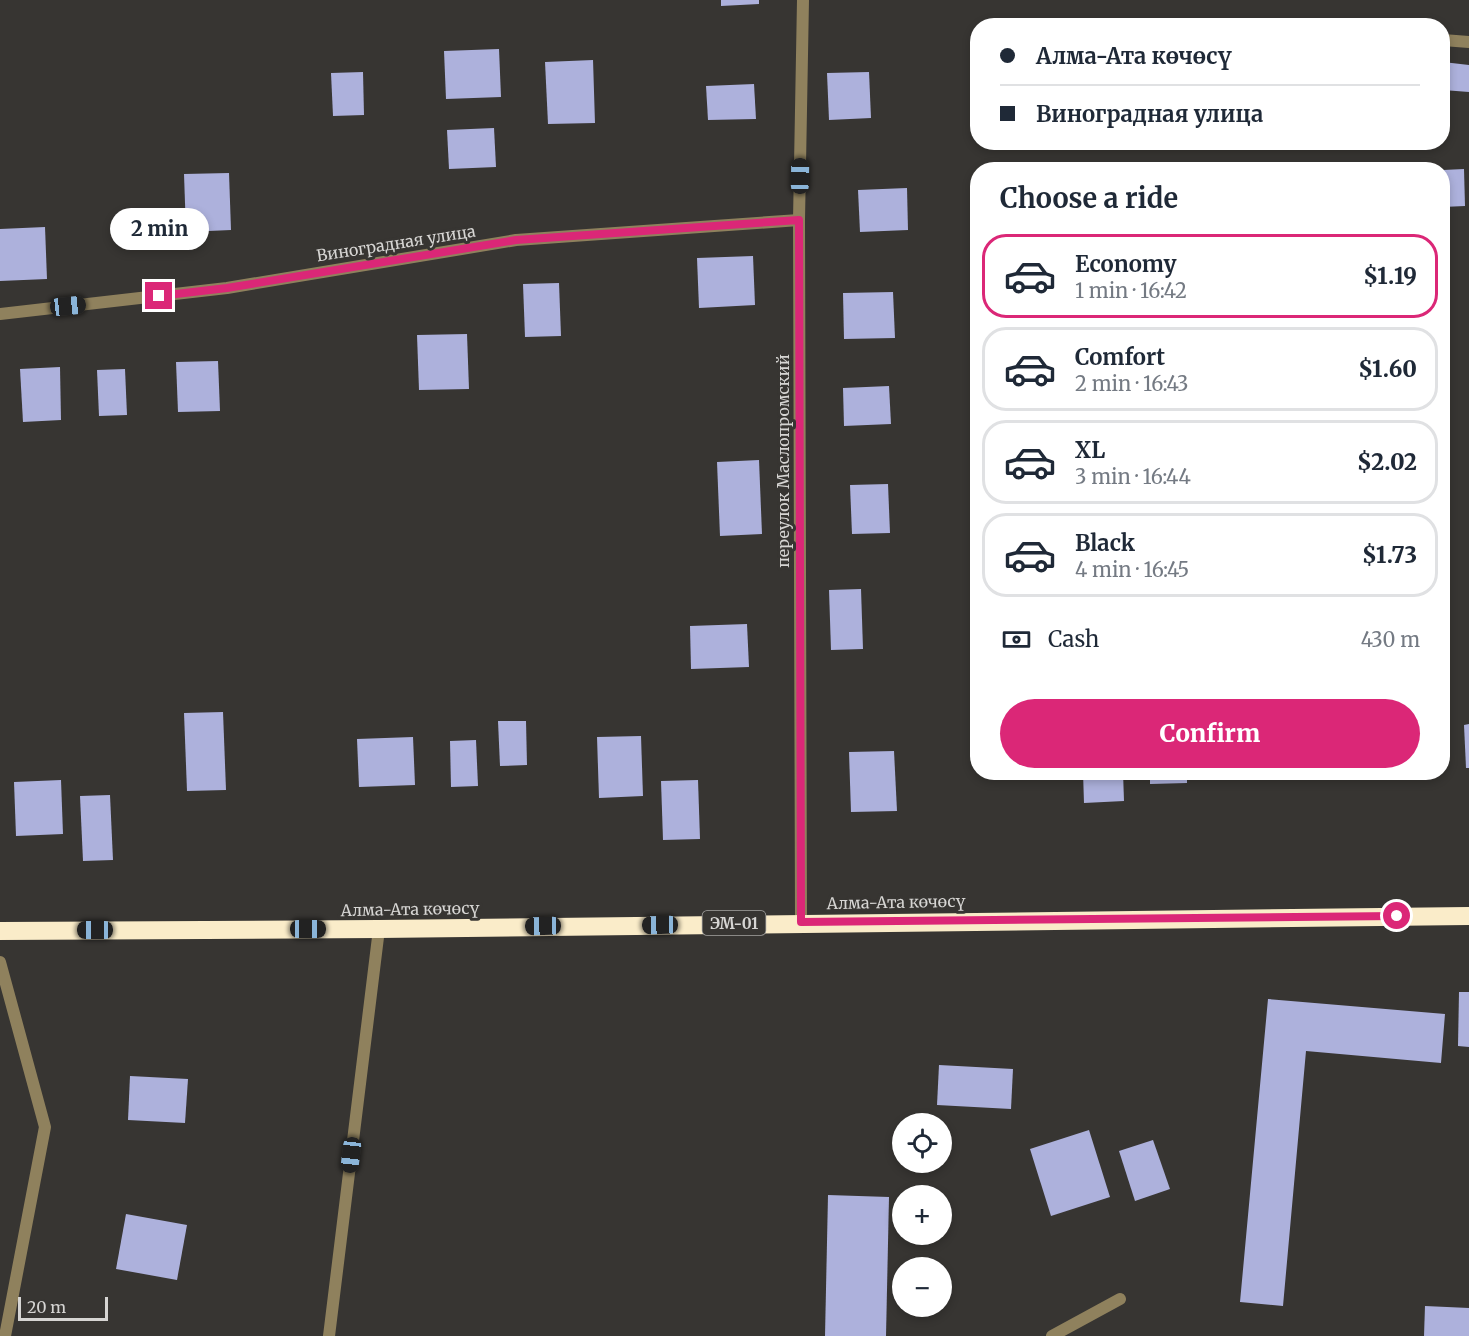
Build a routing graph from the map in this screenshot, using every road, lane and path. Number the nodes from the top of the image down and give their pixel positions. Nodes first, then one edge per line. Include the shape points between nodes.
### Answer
1 (803, 0) edge
2 (1450, 41) edge
3 (1469, 42) edge
4 (799, 220) junction
5 (0, 314) edge
6 (1469, 916) edge
7 (801, 922) junction
8 (379, 929) junction
9 (0, 931) edge
10 (0, 962) edge
11 (1120, 1299) dead end
12 (5, 1336) edge
13 (329, 1336) edge
14 (1052, 1336) edge

1 - 4 street, переулок Маслопромский
2 - 3 street
4 - 5 street, Виноградная улица via 516,240 227,288
4 - 7 street, переулок Маслопромский
6 - 7 highway, Алма-Ата көчөсү / ЭМ-01
7 - 8 highway, Алма-Ата көчөсү / ЭМ-01
8 - 9 highway, Алма-Ата көчөсү / ЭМ-01
8 - 13 street
10 - 12 street via 45,1127
11 - 14 street

